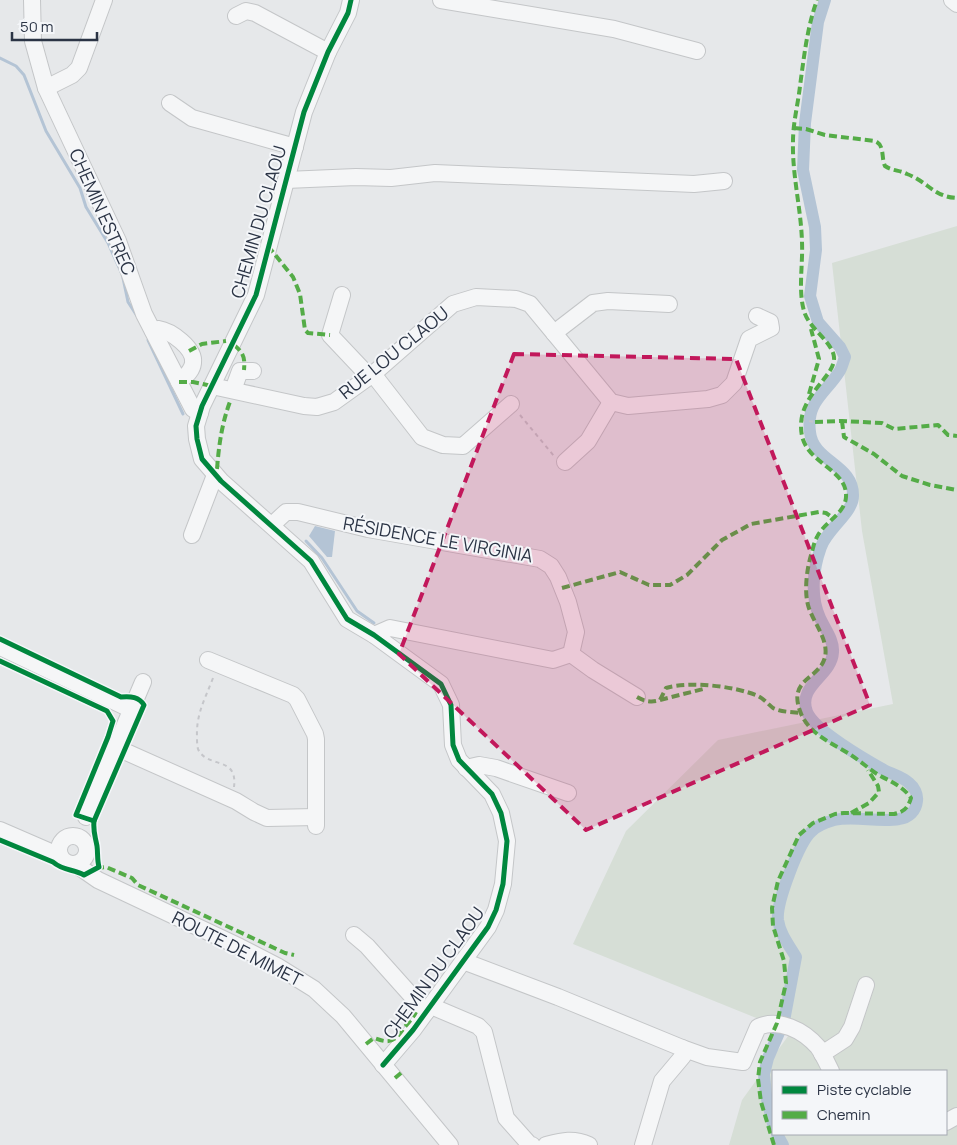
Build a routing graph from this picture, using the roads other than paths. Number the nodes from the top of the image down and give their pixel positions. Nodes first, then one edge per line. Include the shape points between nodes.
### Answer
1 (32, 0) edge
2 (104, 0) edge
3 (351, 0) edge
4 (441, 0) edge
5 (952, 0) edge
6 (957, 4) edge
7 (236, 16) dead end
8 (697, 51) dead end
9 (328, 52) junction
10 (46, 88) junction
11 (170, 103) dead end
12 (295, 146) junction
13 (286, 180) junction
14 (724, 181) dead end
15 (342, 295) dead end
16 (669, 304) dead end
17 (757, 316) dead end
18 (153, 331) junction
19 (554, 333) junction
20 (253, 371) dead end
21 (373, 374) junction
22 (179, 382) junction
23 (212, 386) junction
24 (233, 390) junction
25 (611, 402) junction
26 (511, 404) road end
27 (200, 414) junction
28 (565, 462) road end
29 (215, 475) junction
30 (272, 525) junction
31 (192, 535) dead end
32 (374, 635) junction
33 (0, 647) edge
34 (571, 654) junction
35 (214, 662) road end
36 (143, 682) dead end
37 (637, 697) dead end
38 (132, 710) junction
39 (115, 748) junction
40 (466, 768) junction
41 (568, 793) dead end
42 (86, 818) junction
43 (0, 830) edge
44 (64, 838) junction
45 (23, 839) junction
46 (87, 848) junction
47 (68, 860) junction
48 (108, 884) junction
49 (354, 935) dead end
50 (463, 962) junction
51 (866, 986) dead end
52 (428, 1009) junction
53 (682, 1048) junction
54 (822, 1054) junction
55 (383, 1065) junction
56 (830, 1070) edge
57 (450, 1145) edge
58 (532, 1145) edge
59 (546, 1145) edge
60 (589, 1145) edge
61 (643, 1145) edge

1 - 10 street, CHEMIN ESTREC via 33,41
2 - 10 street via 79,68
3 - 9 street, CHEMIN DU CLAOU via 348,13
4 - 8 street via 614,30
5 - 6 street
7 - 9 street via 246,11 255,13
9 - 12 street, CHEMIN DU CLAOU via 304,112
10 - 18 street, CHEMIN ESTREC via 118,241
11 - 12 street via 192,118
12 - 13 street, CHEMIN DU CLAOU
13 - 14 street via 391,178 435,173 694,184
13 - 23 street, CHEMIN DU CLAOU via 256,295
15 - 21 street via 330,335 364,371
16 - 19 street via 593,303
17 - 25 street via 770,322 771,328 750,339 734,383 722,395 628,406
18 - 22 street, CHEMIN ESTREC
18 - 22 street via 158,329 172,333 193,358 190,372
19 - 21 street, RUE LOU CLAOU via 530,304 516,299 476,297 453,304
19 - 25 street, RUE LOU CLAOU
20 - 24 street via 240,371
21 - 24 street, RUE LOU CLAOU via 334,402 317,408
21 - 26 street via 422,437 443,445 463,446
22 - 27 street, CHEMIN ESTREC via 193,409
23 - 24 street, RUE LOU CLAOU
23 - 27 street, CHEMIN DU CLAOU
25 - 28 street via 588,441
27 - 29 street, CHEMIN DU CLAOU via 196,426 197,439 202,459
29 - 30 street, CHEMIN DU CLAOU
29 - 31 street
30 - 32 street, CHEMIN DU CLAOU via 311,561 348,618
30 - 34 street, RÉSIDENCE LE VIRGINIA via 286,512 298,512 368,529 540,559 551,566 568,602 576,632
32 - 34 street via 390,628 553,660
32 - 40 street, CHEMIN DU CLAOU via 441,684 450,705 453,745 458,760
33 - 38 street
34 - 37 street
35 - 39 street via 297,699 316,739 316,822 262,816
36 - 38 street
38 - 39 street
39 - 42 street
40 - 41 street via 478,764 496,768
40 - 50 street, CHEMIN DU CLAOU via 492,794 501,813 507,841 503,884 496,910
42 - 44 street
42 - 46 street
43 - 45 street, ROUTE DE MIMET
44 - 45 street, ROUTE DE MIMET
44 - 46 street via 79,836
44 - 47 street via 59,848
45 - 47 street, ROUTE DE MIMET
46 - 47 street via 83,860
46 - 48 street, ROUTE DE MIMET
47 - 48 street, ROUTE DE MIMET
48 - 55 street, ROUTE DE MIMET via 277,966 314,989 343,1016
49 - 52 street
50 - 52 street, CHEMIN DU CLAOU
50 - 53 street
51 - 54 street via 852,1027 844,1039
52 - 55 street, CHEMIN DU CLAOU
52 - 58 street via 478,1026 484,1032 506,1118
53 - 54 street via 707,1057 743,1062 758,1026 767,1023 783,1025 803,1034
53 - 61 street via 683,1056 662,1081
54 - 56 street
55 - 57 street, ROUTE DE MIMET
59 - 60 street via 570,1139

